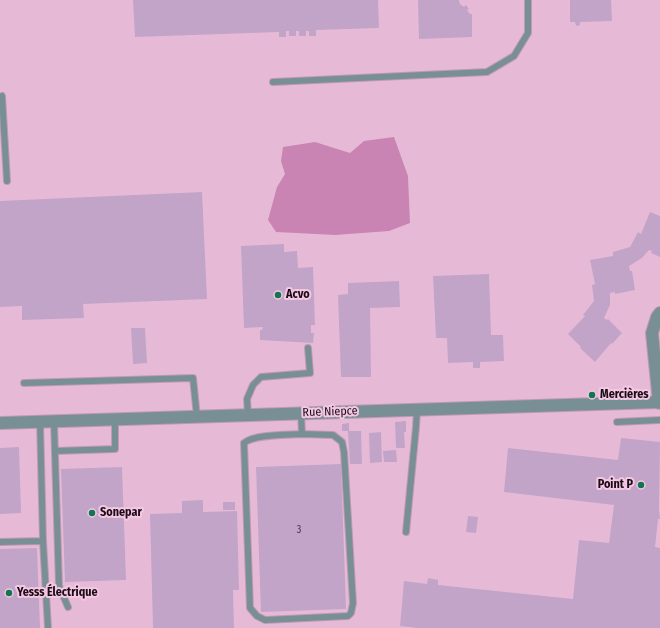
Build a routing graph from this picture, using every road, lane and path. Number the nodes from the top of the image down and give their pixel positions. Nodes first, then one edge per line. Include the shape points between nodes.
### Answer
1 (528, 0) edge
2 (273, 82) dead end
3 (0, 96) edge
4 (7, 181) dead end
5 (660, 313) edge
6 (308, 348) dead end
7 (24, 383) dead end
8 (660, 402) edge
9 (417, 410) junction
10 (301, 413) junction
11 (248, 415) junction
12 (197, 417) junction
13 (115, 419) junction
14 (660, 420) edge
15 (40, 421) junction
16 (54, 421) junction
17 (617, 422) dead end
18 (0, 423) edge
19 (302, 434) junction
20 (55, 450) junction
21 (406, 532) dead end
22 (43, 541) junction
23 (0, 542) edge
24 (68, 607) dead end
25 (48, 628) edge

1 - 2 lane via 528,33 514,56 487,72
3 - 4 lane
5 - 8 street via 652,333
6 - 11 lane via 310,373 261,377 253,385 247,400
7 - 12 lane via 193,378
8 - 9 street, Rue Niepce
9 - 10 street, Rue Niepce
9 - 21 lane
10 - 11 street, Rue Niepce
10 - 19 lane
11 - 12 street, Rue Niepce
12 - 13 street, Rue Niepce
13 - 16 street, Rue Niepce
13 - 20 lane via 115,450
14 - 17 lane
15 - 16 street, Rue Niepce
15 - 18 street, Rue Niepce
15 - 22 lane
16 - 20 lane
19 - 19 lane via 333,435 342,442 353,603 348,616 265,620 250,608 244,443 258,438
20 - 24 lane via 60,586
22 - 23 lane
22 - 25 lane

